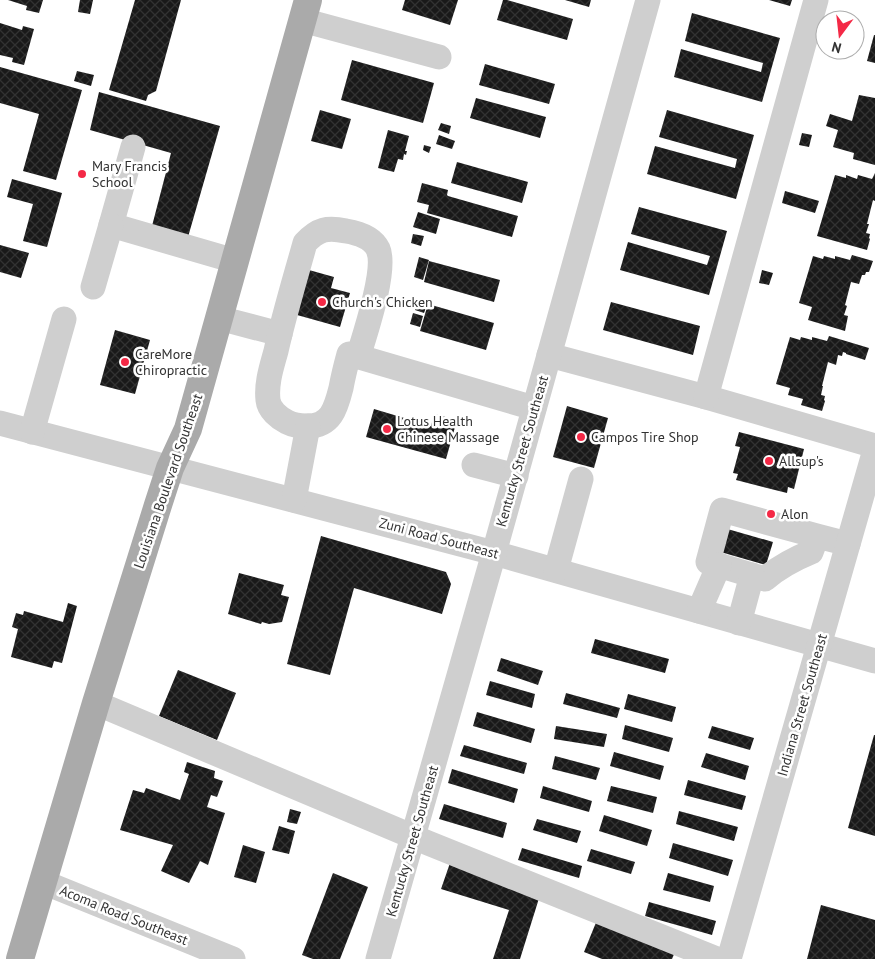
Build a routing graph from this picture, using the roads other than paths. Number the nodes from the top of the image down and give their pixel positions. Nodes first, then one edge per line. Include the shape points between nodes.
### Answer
1 (648, 0) edge
2 (816, 0) edge
3 (305, 10) edge
4 (439, 57) dead end
5 (133, 148) dead end
6 (111, 225) junction
7 (235, 261) junction
8 (93, 286) dead end
9 (64, 318) dead end
10 (220, 318) junction
11 (280, 334) junction
12 (549, 355) junction
13 (358, 357) junction
14 (706, 397) junction
15 (534, 408) junction
16 (0, 423) edge
17 (308, 426) junction
18 (32, 432) junction
19 (875, 446) edge
20 (875, 450) edge
21 (474, 465) dead end
22 (170, 468) junction
23 (516, 476) junction
24 (581, 479) dead end
25 (294, 500) junction
26 (817, 536) junction
27 (848, 544) junction
28 (494, 553) junction
29 (719, 565) junction
30 (556, 570) junction
31 (752, 575) junction
32 (699, 611) junction
33 (739, 623) junction
34 (819, 646) junction
35 (875, 661) edge
36 (96, 703) junction
37 (414, 837) junction
38 (43, 882) junction
39 (20, 959) edge
40 (233, 959) edge
41 (378, 959) edge
42 (717, 959) edge
43 (729, 959) edge

1 - 12 street, Kentucky Street Southeast
2 - 14 street
3 - 4 street
3 - 7 main road, Louisiana Boulevard Southeast
5 - 6 street
6 - 7 street
6 - 8 street
7 - 10 main road, Louisiana Boulevard Southeast
9 - 18 street
10 - 11 street
10 - 22 main road, Louisiana Boulevard Southeast via 188,429
11 - 13 street via 305,243 320,230 358,233 374,243 381,259
11 - 17 street via 269,379 268,402 279,417
12 - 14 street
12 - 15 street, Kentucky Street Southeast
13 - 15 street
13 - 17 street via 349,354 332,414 320,424
14 - 19 street
15 - 23 street, Kentucky Street Southeast
16 - 18 street, Zuni Road Southeast
17 - 25 street
18 - 22 street, Zuni Road Southeast
20 - 27 street, Indiana Street Southeast
21 - 23 street
22 - 25 street, Zuni Road Southeast
22 - 36 main road, Louisiana Boulevard Southeast
23 - 28 street, Kentucky Street Southeast
24 - 30 street
25 - 28 street, Zuni Road Southeast
26 - 27 street
26 - 29 street via 722,510 708,562
26 - 31 street via 811,552 777,569 765,579
27 - 34 street, Indiana Street Southeast
28 - 30 street, Zuni Road Southeast
28 - 37 street, Kentucky Street Southeast
29 - 31 street
29 - 32 street
30 - 32 street, Zuni Road Southeast
31 - 33 street
32 - 33 street, Zuni Road Southeast
33 - 34 street, Zuni Road Southeast
34 - 35 street, Zuni Road Southeast
34 - 43 street, Indiana Street Southeast
36 - 37 street
36 - 38 main road, Louisiana Boulevard Southeast
37 - 41 street, Kentucky Street Southeast
37 - 42 street
38 - 39 main road, Louisiana Boulevard Southeast
38 - 40 street, Acoma Road Southeast

